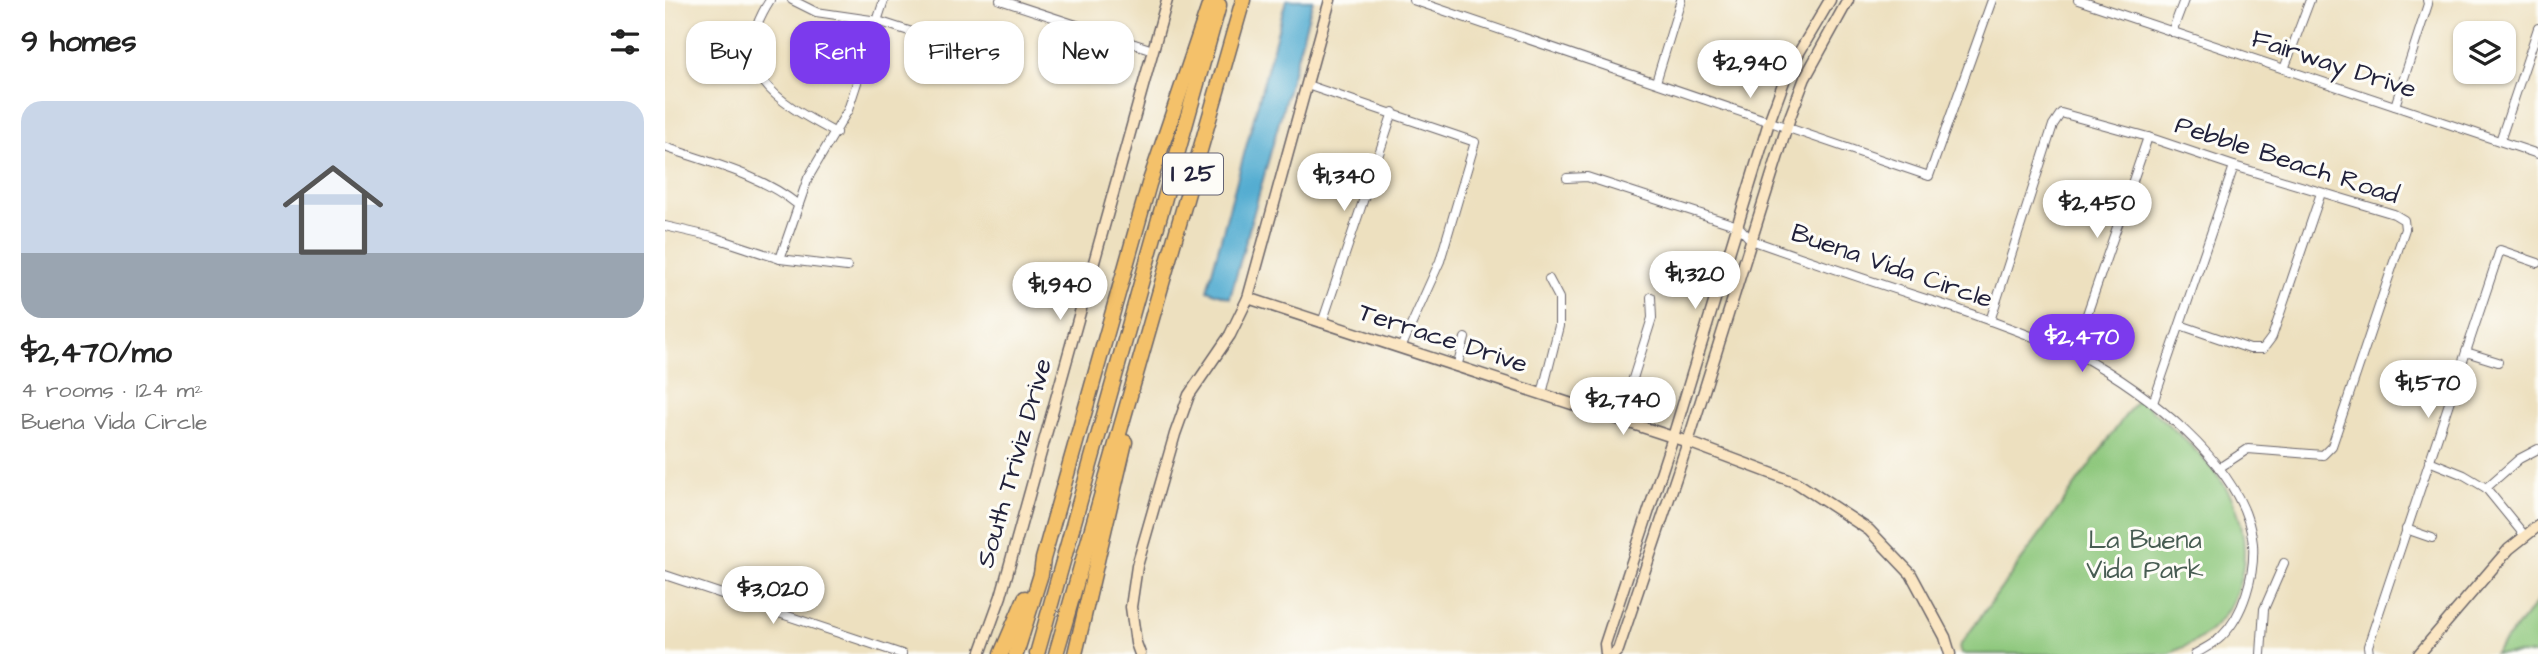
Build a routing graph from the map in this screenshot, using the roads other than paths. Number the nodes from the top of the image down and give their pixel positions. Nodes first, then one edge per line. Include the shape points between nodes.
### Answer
1 (770, 0) edge
2 (792, 0) edge
3 (884, 0) edge
4 (1000, 0) edge
5 (1167, 0) edge
6 (1212, 0) edge
7 (1220, 0) edge
8 (1243, 0) edge
9 (1330, 0) edge
10 (1413, 0) edge
11 (1681, 0) edge
12 (1830, 0) edge
13 (1848, 0) edge
14 (1991, 0) edge
15 (2078, 0) edge
16 (2184, 0) edge
17 (2310, 0) edge
18 (2427, 0) edge
19 (878, 21) joint
20 (2538, 28) edge
21 (2172, 32) junction
22 (1153, 50) junction
23 (2284, 69) junction
24 (1656, 82) junction
25 (857, 84) edge
26 (1307, 85) junction
27 (2395, 106) junction
28 (1393, 112) junction
29 (1769, 122) junction
30 (1786, 128) junction
31 (836, 133) junction
32 (2147, 137) junction
33 (2500, 141) junction
34 (665, 148) edge
35 (2538, 154) edge
36 (2234, 166) junction
37 (1567, 178) dead end
38 (2321, 193) junction
39 (797, 204) junction
40 (665, 226) edge
41 (1738, 226) junction
42 (1751, 240) junction
43 (780, 259) junction
44 (2538, 263) edge
45 (847, 267) dead end
46 (1549, 279) dead end
47 (1248, 298) junction
48 (1651, 298) dead end
49 (1990, 321) junction
50 (1322, 323) junction
51 (2180, 325) junction
52 (1465, 338) dead end
53 (1143, 347) junction
54 (1401, 348) junction
55 (2074, 352) junction
56 (2466, 352) junction
57 (2498, 362) dead end
58 (1457, 367) junction
59 (1542, 394) junction
60 (2153, 403) junction
61 (1620, 420) junction
62 (1673, 437) junction
63 (1688, 442) junction
64 (2538, 449) edge
65 (2429, 461) junction
66 (2219, 468) junction
67 (2486, 488) junction
68 (2538, 527) edge
69 (2406, 529) junction
70 (2525, 536) junction
71 (2432, 538) dead end
72 (1043, 559) junction
73 (2284, 563) dead end
74 (665, 575) edge
75 (1616, 611) junction
76 (1629, 616) junction
77 (1606, 649) edge
78 (902, 654) edge
79 (980, 654) edge
80 (1001, 654) edge
81 (1016, 654) edge
82 (1037, 654) edge
83 (1056, 654) edge
84 (1075, 654) edge
85 (1140, 654) edge
86 (1614, 654) edge
87 (1950, 654) edge
88 (2195, 654) edge
89 (2261, 654) edge
90 (2369, 654) edge
91 (2419, 654) edge

1 - 31 street via 753,37 764,84 791,109
2 - 19 street via 823,13
3 - 19 street
4 - 22 street
5 - 22 street, South Triviz Drive
6 - 72 highway via 1149,184
7 - 82 highway, I 25
8 - 53 highway, I 25
9 - 26 street
10 - 24 street
11 - 24 street
12 - 29 street via 1787,73
13 - 30 street via 1805,78
14 - 30 street via 1929,176
15 - 21 street, Fairway Drive
16 - 21 street
17 - 23 street
18 - 27 street
20 - 33 street
21 - 23 street, Fairway Drive
22 - 79 street, South Triviz Drive
23 - 27 street, Fairway Drive
24 - 29 street
25 - 31 street
26 - 28 street
26 - 47 street
27 - 33 street, Fairway Drive
28 - 50 street
28 - 54 street via 1475,142 1440,261
29 - 30 street
29 - 41 street
30 - 42 street
31 - 39 street via 817,160
32 - 36 street, Pebble Beach Road
32 - 49 street, Pebble Beach Road via 2061,113 2053,125
32 - 55 street
33 - 35 street, Fairway Drive
34 - 39 street via 761,181
36 - 38 street, Pebble Beach Road
36 - 51 street
37 - 41 street via 1587,177
38 - 51 street via 2272,337 2263,349 2250,349
38 - 66 street, Pebble Beach Road via 2405,219 2332,446 2323,455 2248,449
39 - 43 street
40 - 43 street
41 - 42 street
41 - 62 street
42 - 49 street, Buena Vida Circle
42 - 63 street
43 - 45 street
44 - 56 street via 2500,250
46 - 59 street via 1559,298 1559,326
47 - 50 street, Terrace Drive
47 - 85 street via 1230,335 1189,395 1175,434 1137,566 1131,607
48 - 61 street via 1652,318
49 - 55 street, Buena Vida Circle
50 - 54 street, Terrace Drive
51 - 60 street
52 - 58 street
53 - 83 highway, I 25
53 - 84 highway
54 - 58 street, Terrace Drive
55 - 60 street, Buena Vida Circle
56 - 57 street
56 - 65 street
58 - 59 street, Terrace Drive
59 - 61 street, Terrace Drive
60 - 66 street, Buena Vida Circle
61 - 62 street, Terrace Drive
62 - 63 street, Terrace Drive
62 - 75 street
63 - 76 street
63 - 87 street, Terrace Drive via 1797,483 1869,530 1911,574
64 - 67 street
65 - 67 street
65 - 69 street
66 - 88 street, Buena Vida Circle via 2249,519 2252,578 2222,636
67 - 70 street
68 - 70 street
69 - 71 street
69 - 90 street
70 - 91 street
72 - 80 highway
72 - 81 highway
73 - 89 street via 2264,609
74 - 78 street
75 - 76 street
75 - 77 street
76 - 86 street

